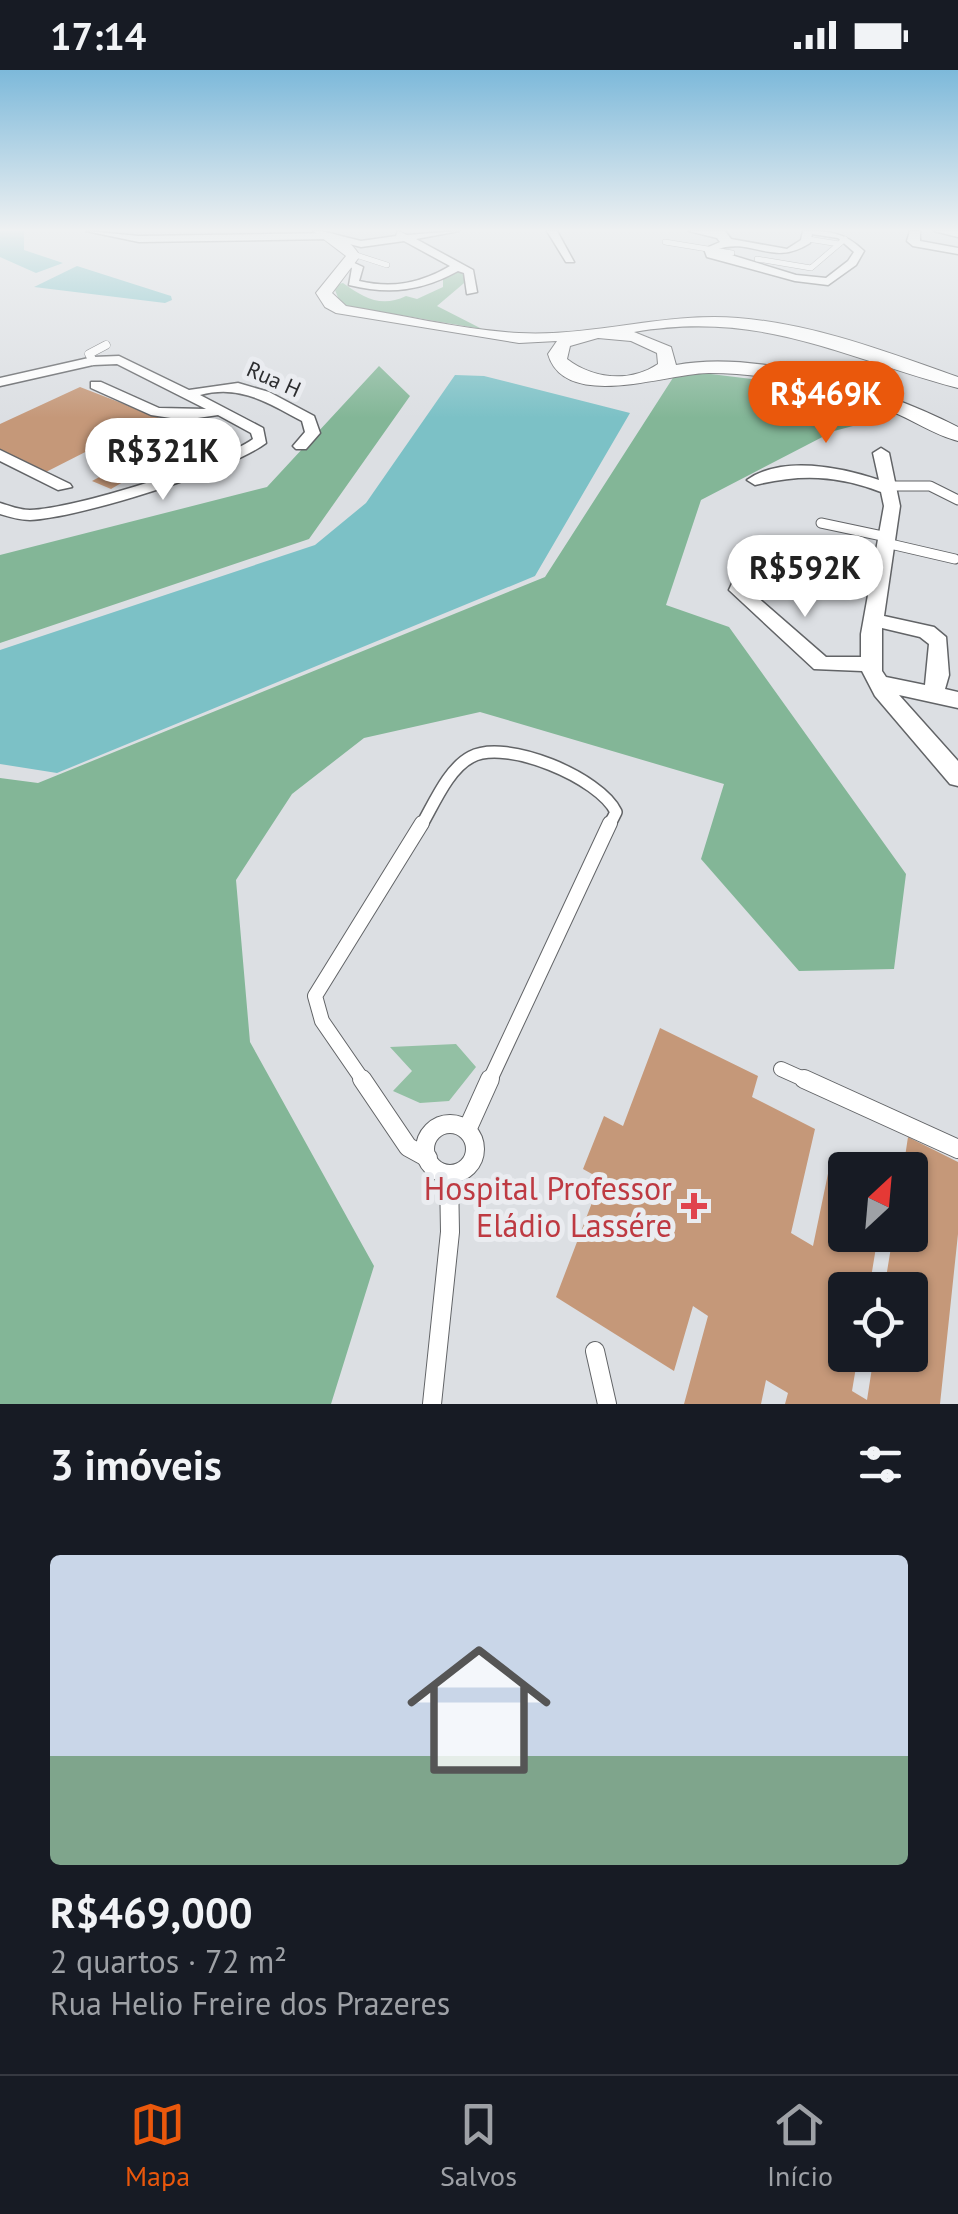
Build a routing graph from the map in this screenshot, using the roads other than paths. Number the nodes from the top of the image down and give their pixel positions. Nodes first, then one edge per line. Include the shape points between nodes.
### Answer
1 (325, 293) edge
2 (590, 334) junction
3 (519, 338) junction
4 (106, 345) dead end
5 (661, 348) junction
6 (556, 354) junction
7 (93, 361) junction
8 (715, 368) junction
9 (660, 372) junction
10 (0, 382) edge
11 (958, 383) edge
12 (96, 385) dead end
13 (958, 391) edge
14 (189, 394) junction
15 (220, 410) junction
16 (958, 435) edge
17 (301, 446) dead end
18 (881, 452) dead end
19 (0, 456) edge
20 (755, 480) dead end
21 (64, 486) dead end
22 (890, 488) junction
23 (958, 500) edge
24 (0, 508) edge
25 (821, 523) dead end
26 (887, 540) junction
27 (752, 557) dead end
28 (955, 559) dead end
29 (874, 620) junction
30 (874, 674) junction
31 (933, 694) junction
32 (958, 700) edge
33 (958, 777) edge
34 (781, 1069) dead end
35 (467, 1130) junction
36 (958, 1149) edge
37 (428, 1158) junction
38 (449, 1175) junction
39 (594, 1351) dead end
40 (432, 1404) edge
41 (606, 1404) edge

1 - 3 main road via 342,310
2 - 3 main road
2 - 5 main road via 629,335
2 - 6 main road via 564,343
2 - 11 main road via 677,319 753,322
3 - 6 main road
4 - 7 lane via 89,354
5 - 8 main road
5 - 9 main road via 668,366
5 - 13 main road via 661,334 686,325 768,332 818,342
6 - 9 main road via 575,373 604,380
7 - 10 street
7 - 14 street via 128,362
8 - 9 main road
8 - 16 main road via 863,392
12 - 15 street via 169,418
14 - 15 street
14 - 17 street, Rua H via 240,385 308,419 313,433
15 - 24 street via 258,431 258,446 40,514
18 - 22 street
19 - 21 street
20 - 22 street via 828,469
22 - 23 lane via 930,486
22 - 26 street
25 - 26 lane
26 - 28 lane
26 - 29 street
27 - 30 street via 738,590 756,610 820,664
29 - 30 street
29 - 31 street via 937,637
30 - 31 street
30 - 33 street
31 - 32 street
34 - 36 lane
35 - 37 lane via 453,1123 438,1127 428,1141
35 - 37 lane via 616,812 614,800 596,785 496,752 472,755 458,766 314,996 322,1021 408,1147
35 - 38 lane via 474,1146 471,1163
37 - 38 lane
38 - 40 lane via 453,1218
39 - 41 lane

